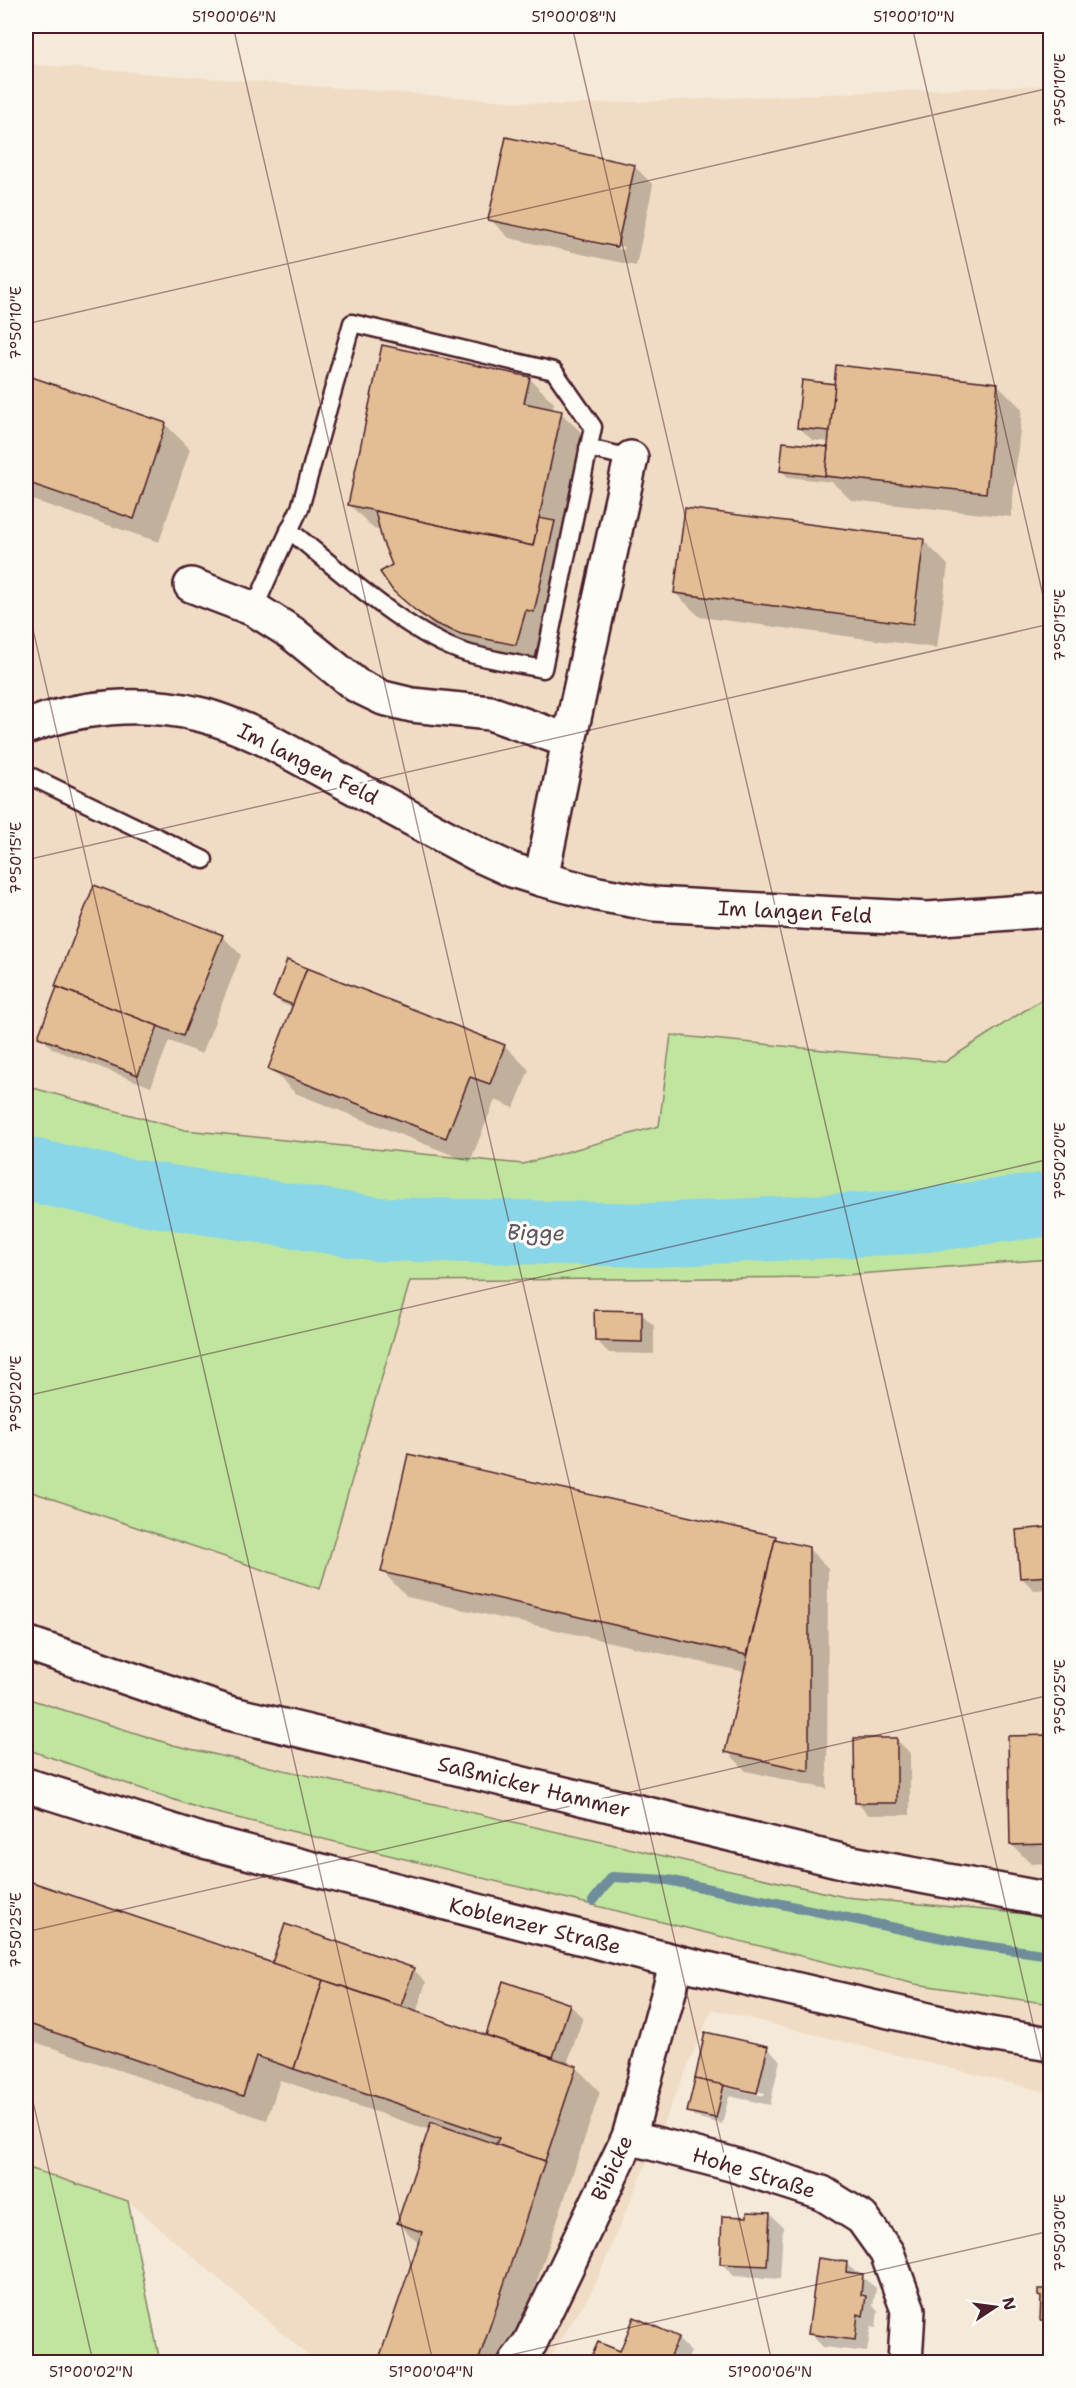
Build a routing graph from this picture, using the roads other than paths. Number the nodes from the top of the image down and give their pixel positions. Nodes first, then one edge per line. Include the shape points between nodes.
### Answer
1 (588, 448) junction
2 (631, 459) joint
3 (289, 530) junction
4 (191, 585) dead end
5 (254, 609) junction
6 (26, 727) edge
7 (568, 741) junction
8 (26, 774) edge
9 (204, 860) dead end
10 (541, 879) junction
11 (1050, 910) edge
12 (26, 1643) edge
13 (26, 1785) edge
14 (1050, 1900) edge
15 (677, 1962) junction
16 (1050, 2044) edge
17 (628, 2137) junction
18 (516, 2362) edge
19 (905, 2362) edge

1 - 2 lane
1 - 3 lane via 592,426 554,371 352,323 300,508
1 - 3 lane via 543,669 465,653 428,635 397,616
2 - 7 street
3 - 5 lane
4 - 5 street
5 - 7 street via 292,633 356,686 383,698 412,705 490,712
6 - 10 street, Im langen Feld via 97,709 132,707 159,708 219,720 263,738 479,855
7 - 10 street
8 - 9 lane
10 - 11 street, Im langen Feld via 654,904 736,909 928,919
12 - 14 street, Saßmicker Hammer via 229,1713 846,1862
13 - 15 street, Koblenzer Straße via 204,1841
15 - 16 street, Koblenzer Straße via 938,2023
15 - 17 street, Bibicke
17 - 18 street, Bibicke via 530,2343
17 - 19 street, Hohe Straße via 822,2193 862,2218 887,2253 908,2310

